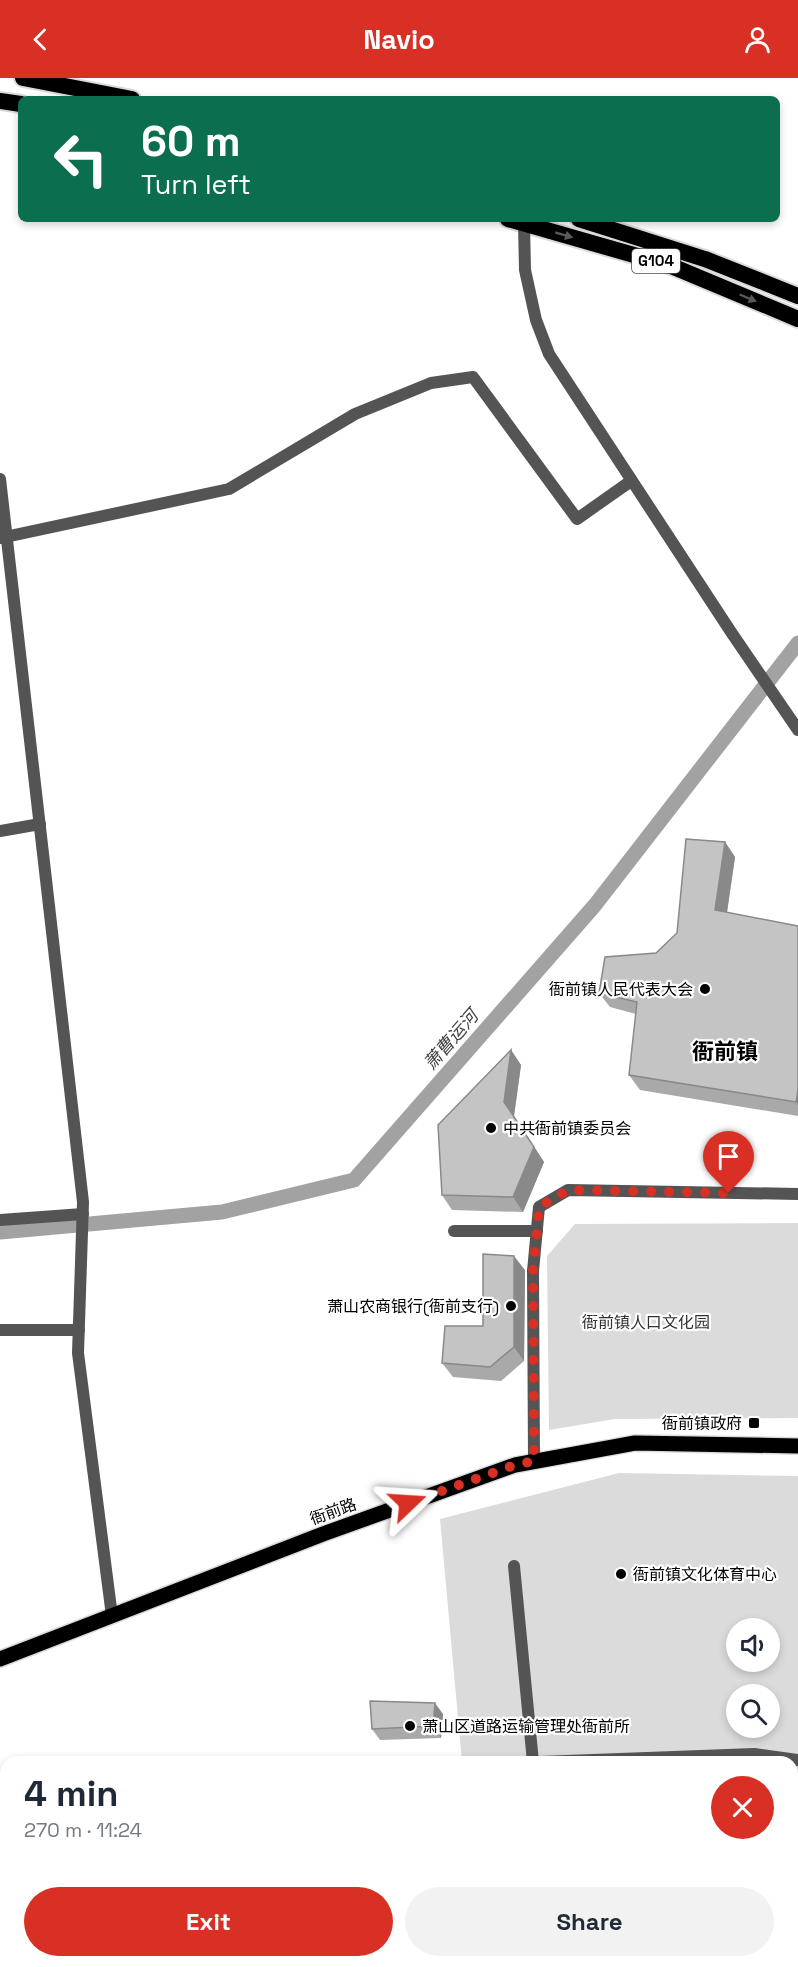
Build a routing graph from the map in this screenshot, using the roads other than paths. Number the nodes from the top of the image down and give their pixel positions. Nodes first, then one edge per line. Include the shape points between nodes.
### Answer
1 (23, 78) edge
2 (67, 82) edge
3 (121, 96) edge
4 (0, 101) edge
5 (18, 104) edge
6 (519, 222) edge
7 (526, 222) edge
8 (588, 222) edge
9 (798, 296) edge
10 (798, 319) edge
11 (0, 478) edge
12 (631, 481) junction
13 (3, 538) edge
14 (798, 730) edge
15 (40, 824) junction
16 (0, 831) edge
17 (798, 1194) edge
18 (83, 1208) junction
19 (0, 1220) edge
20 (454, 1231) dead end
21 (537, 1231) junction
22 (0, 1330) edge
23 (79, 1330) junction
24 (798, 1446) edge
25 (534, 1461) junction
26 (514, 1566) dead end
27 (112, 1616) junction
28 (0, 1659) edge
29 (533, 1756) edge
30 (700, 1756) edge
31 (769, 1756) edge

1 - 2 highway
2 - 3 highway
4 - 5 highway
6 - 12 street via 536,320 549,354
7 -> 10 highway, G104 via 669,265
8 - 9 highway, G104 via 705,259
11 - 13 street
12 - 13 street via 577,519 473,377 431,383 355,414 229,489
12 - 14 street
13 - 15 street
15 - 16 street
15 - 18 street
17 - 21 street via 568,1190 539,1207
18 - 19 street
18 - 23 street
20 - 21 street
21 - 25 street via 533,1271
22 - 23 street
23 - 27 street via 78,1353
24 - 25 main road, 衙前路 via 635,1443
25 - 27 main road, 衙前路 via 323,1534
26 - 29 street
27 - 28 main road, 衙前路
30 - 31 street

